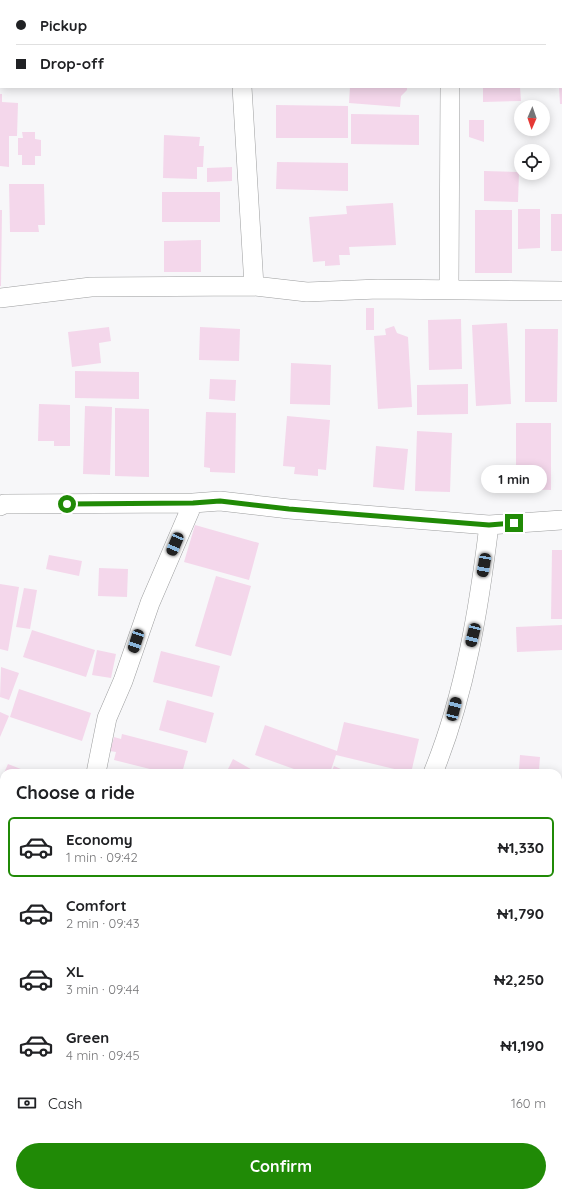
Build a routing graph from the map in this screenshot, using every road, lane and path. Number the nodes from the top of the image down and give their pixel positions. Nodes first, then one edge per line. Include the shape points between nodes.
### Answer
1 (242, 88) edge
2 (450, 88) edge
3 (254, 286) junction
4 (450, 289) junction
5 (562, 291) edge
6 (0, 298) edge
7 (193, 503) junction
8 (0, 506) edge
9 (562, 520) edge
10 (489, 525) junction
11 (97, 769) edge
12 (435, 769) edge

1 - 3 street
2 - 4 street
3 - 4 street via 307,292
3 - 6 street via 91,287
4 - 5 street
7 - 8 street
7 - 10 street via 220,501
7 - 11 street via 150,603 123,681 107,718
9 - 10 street
10 - 12 street via 473,635 447,738

